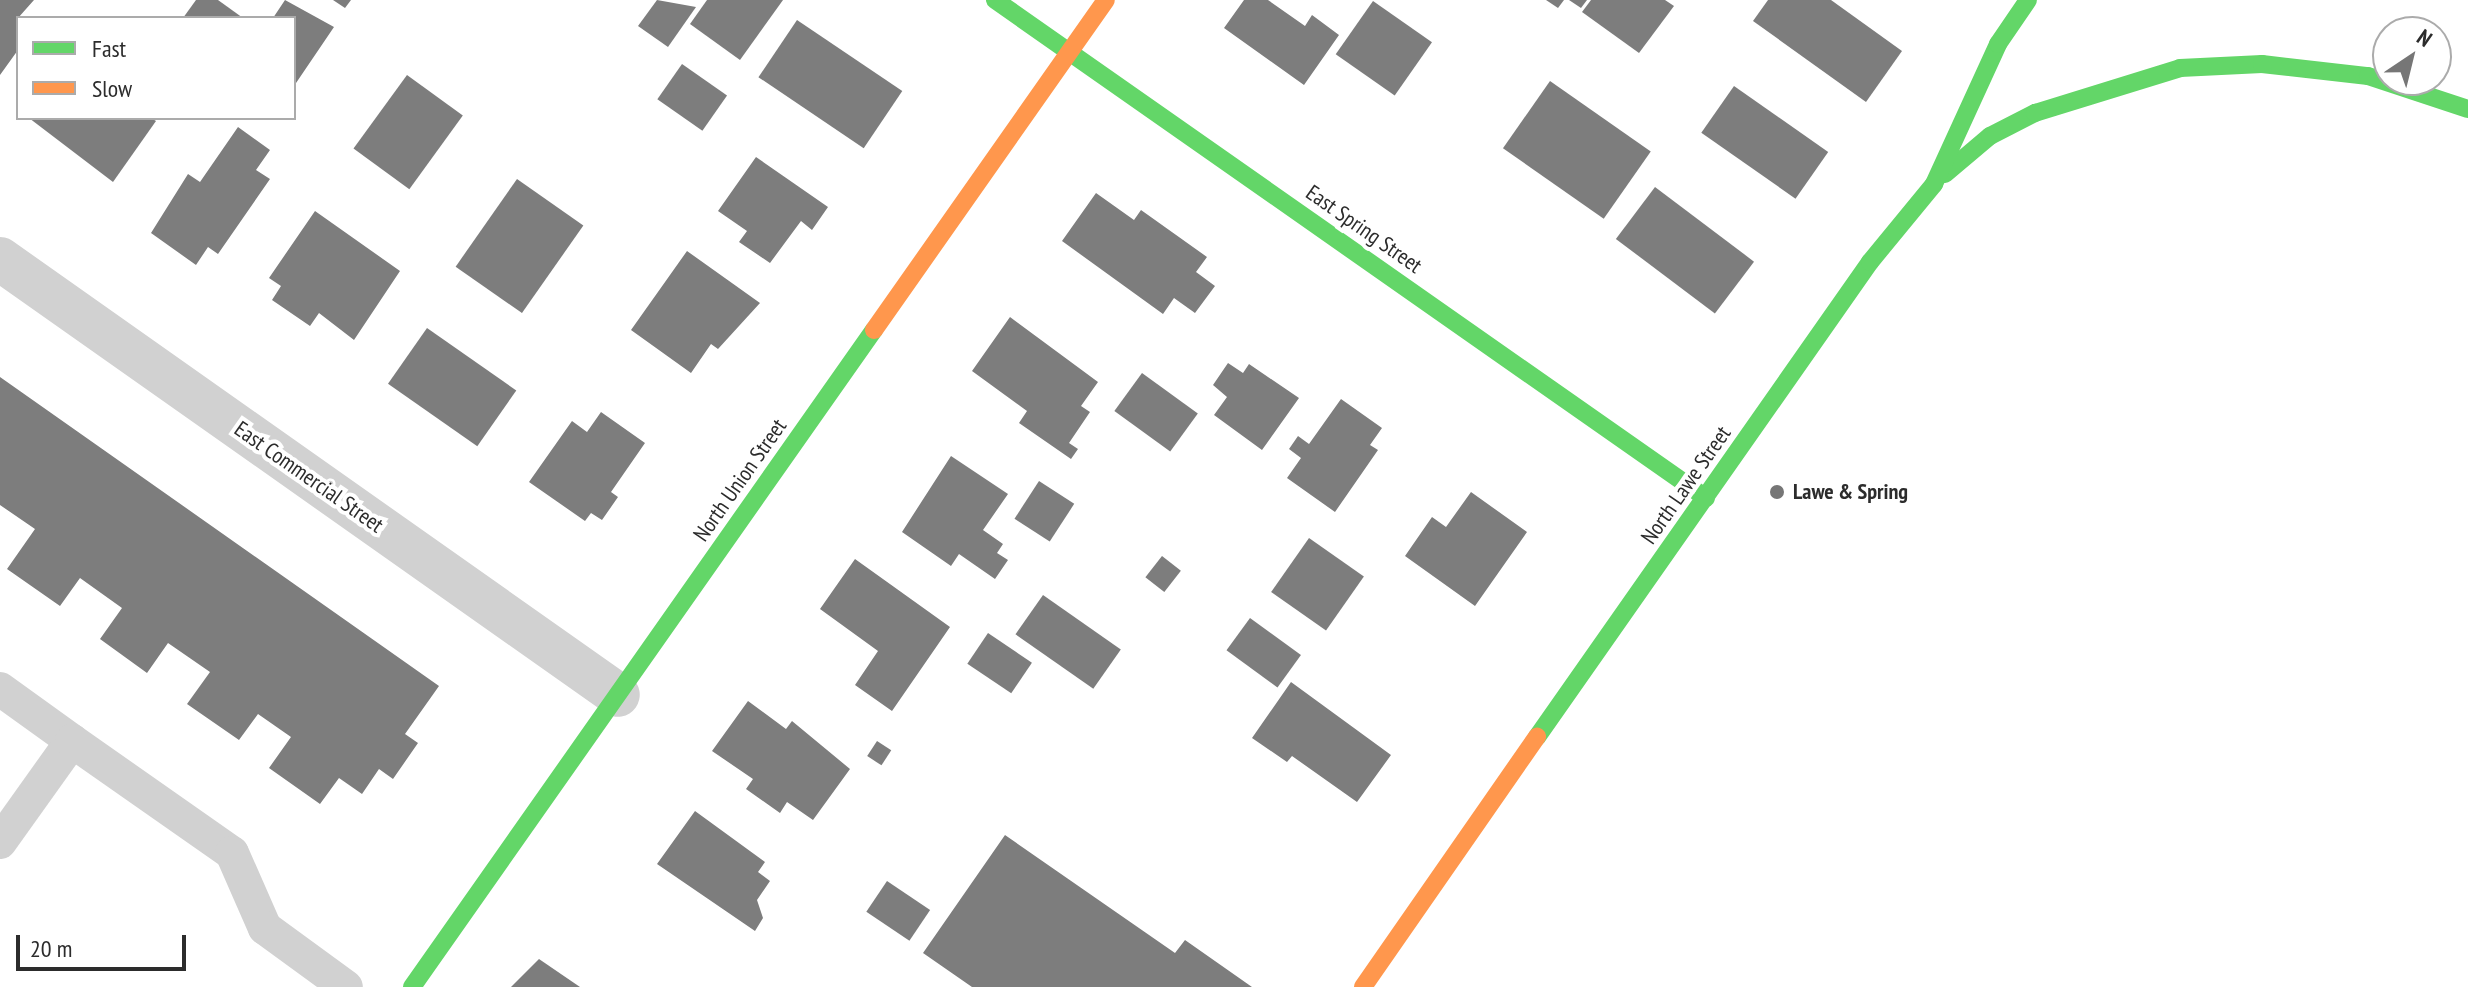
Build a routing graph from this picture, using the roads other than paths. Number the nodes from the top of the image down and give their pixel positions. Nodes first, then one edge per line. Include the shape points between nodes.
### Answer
1 (995, 0) edge
2 (1106, 0) edge
3 (2028, 0) edge
4 (1070, 52) junction
5 (2468, 109) edge
6 (1934, 184) junction
7 (0, 259) edge
8 (1706, 498) junction
9 (0, 689) edge
10 (618, 695) junction
11 (72, 741) junction
12 (0, 842) edge
13 (346, 987) edge
14 (412, 987) edge
15 (1363, 987) edge

1 - 4 street, East Spring Street
2 - 4 street, North Union Street
3 - 6 street, North Lawe Street via 1998,44
4 - 8 street, East Spring Street
4 - 10 street, North Union Street
5 - 6 street via 2368,76 2262,64 2180,68 2035,113 1990,136
6 - 8 street, North Lawe Street
7 - 10 street, East Commercial Street
8 - 15 street, North Lawe Street
9 - 11 lane
10 - 14 street, North Union Street
11 - 12 lane
11 - 13 lane via 232,853 265,928

